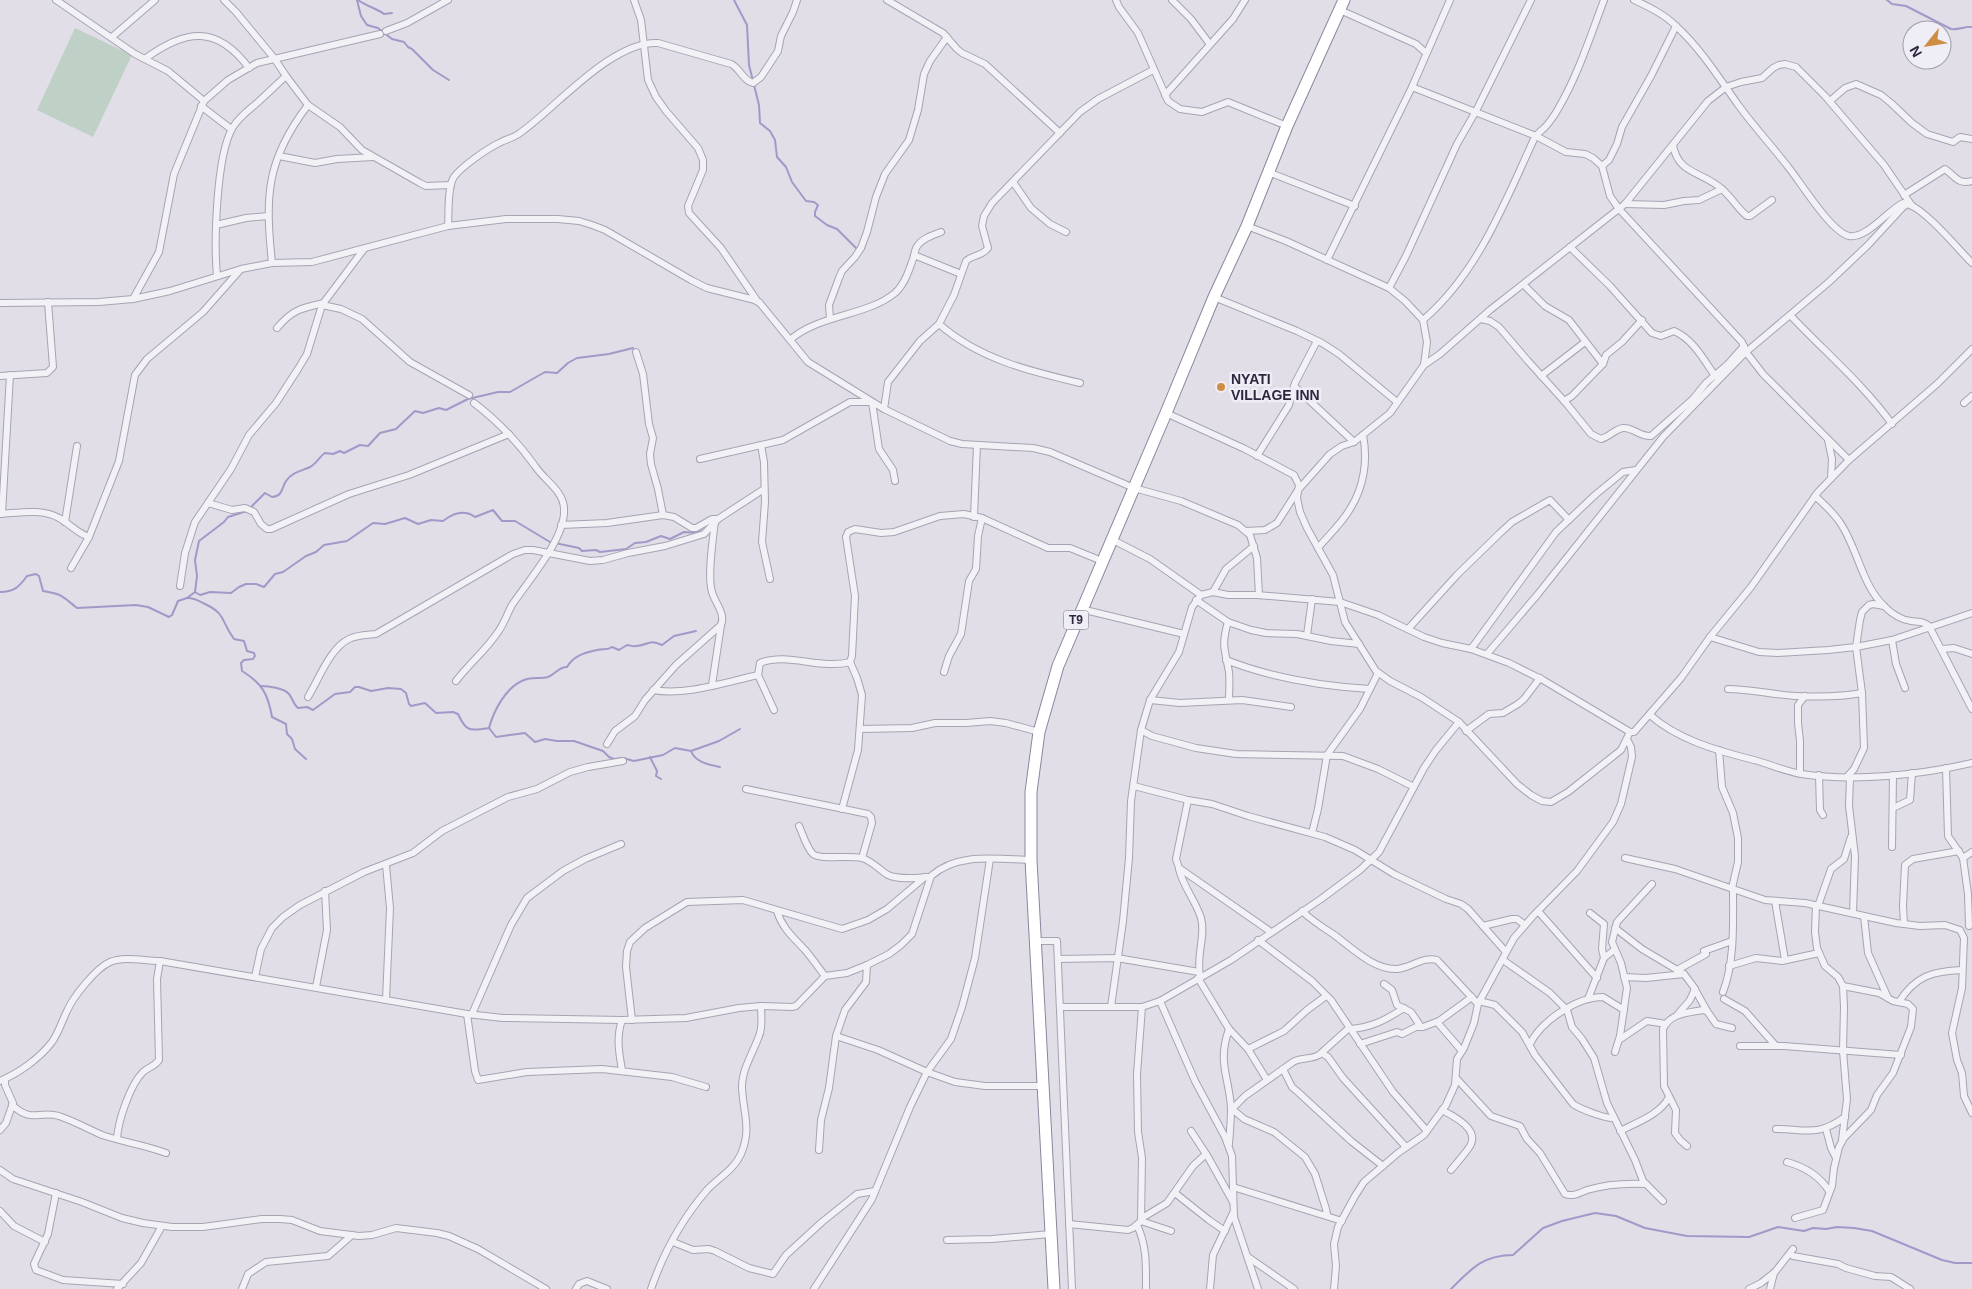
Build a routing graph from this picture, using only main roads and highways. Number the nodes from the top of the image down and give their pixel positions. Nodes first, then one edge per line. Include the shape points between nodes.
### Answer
1 (1342, 5) edge
2 (1054, 1289) edge

1 - 2 highway, T9 via 1287,126 1081,610 1058,666 1039,732 1031,792 1031,860

